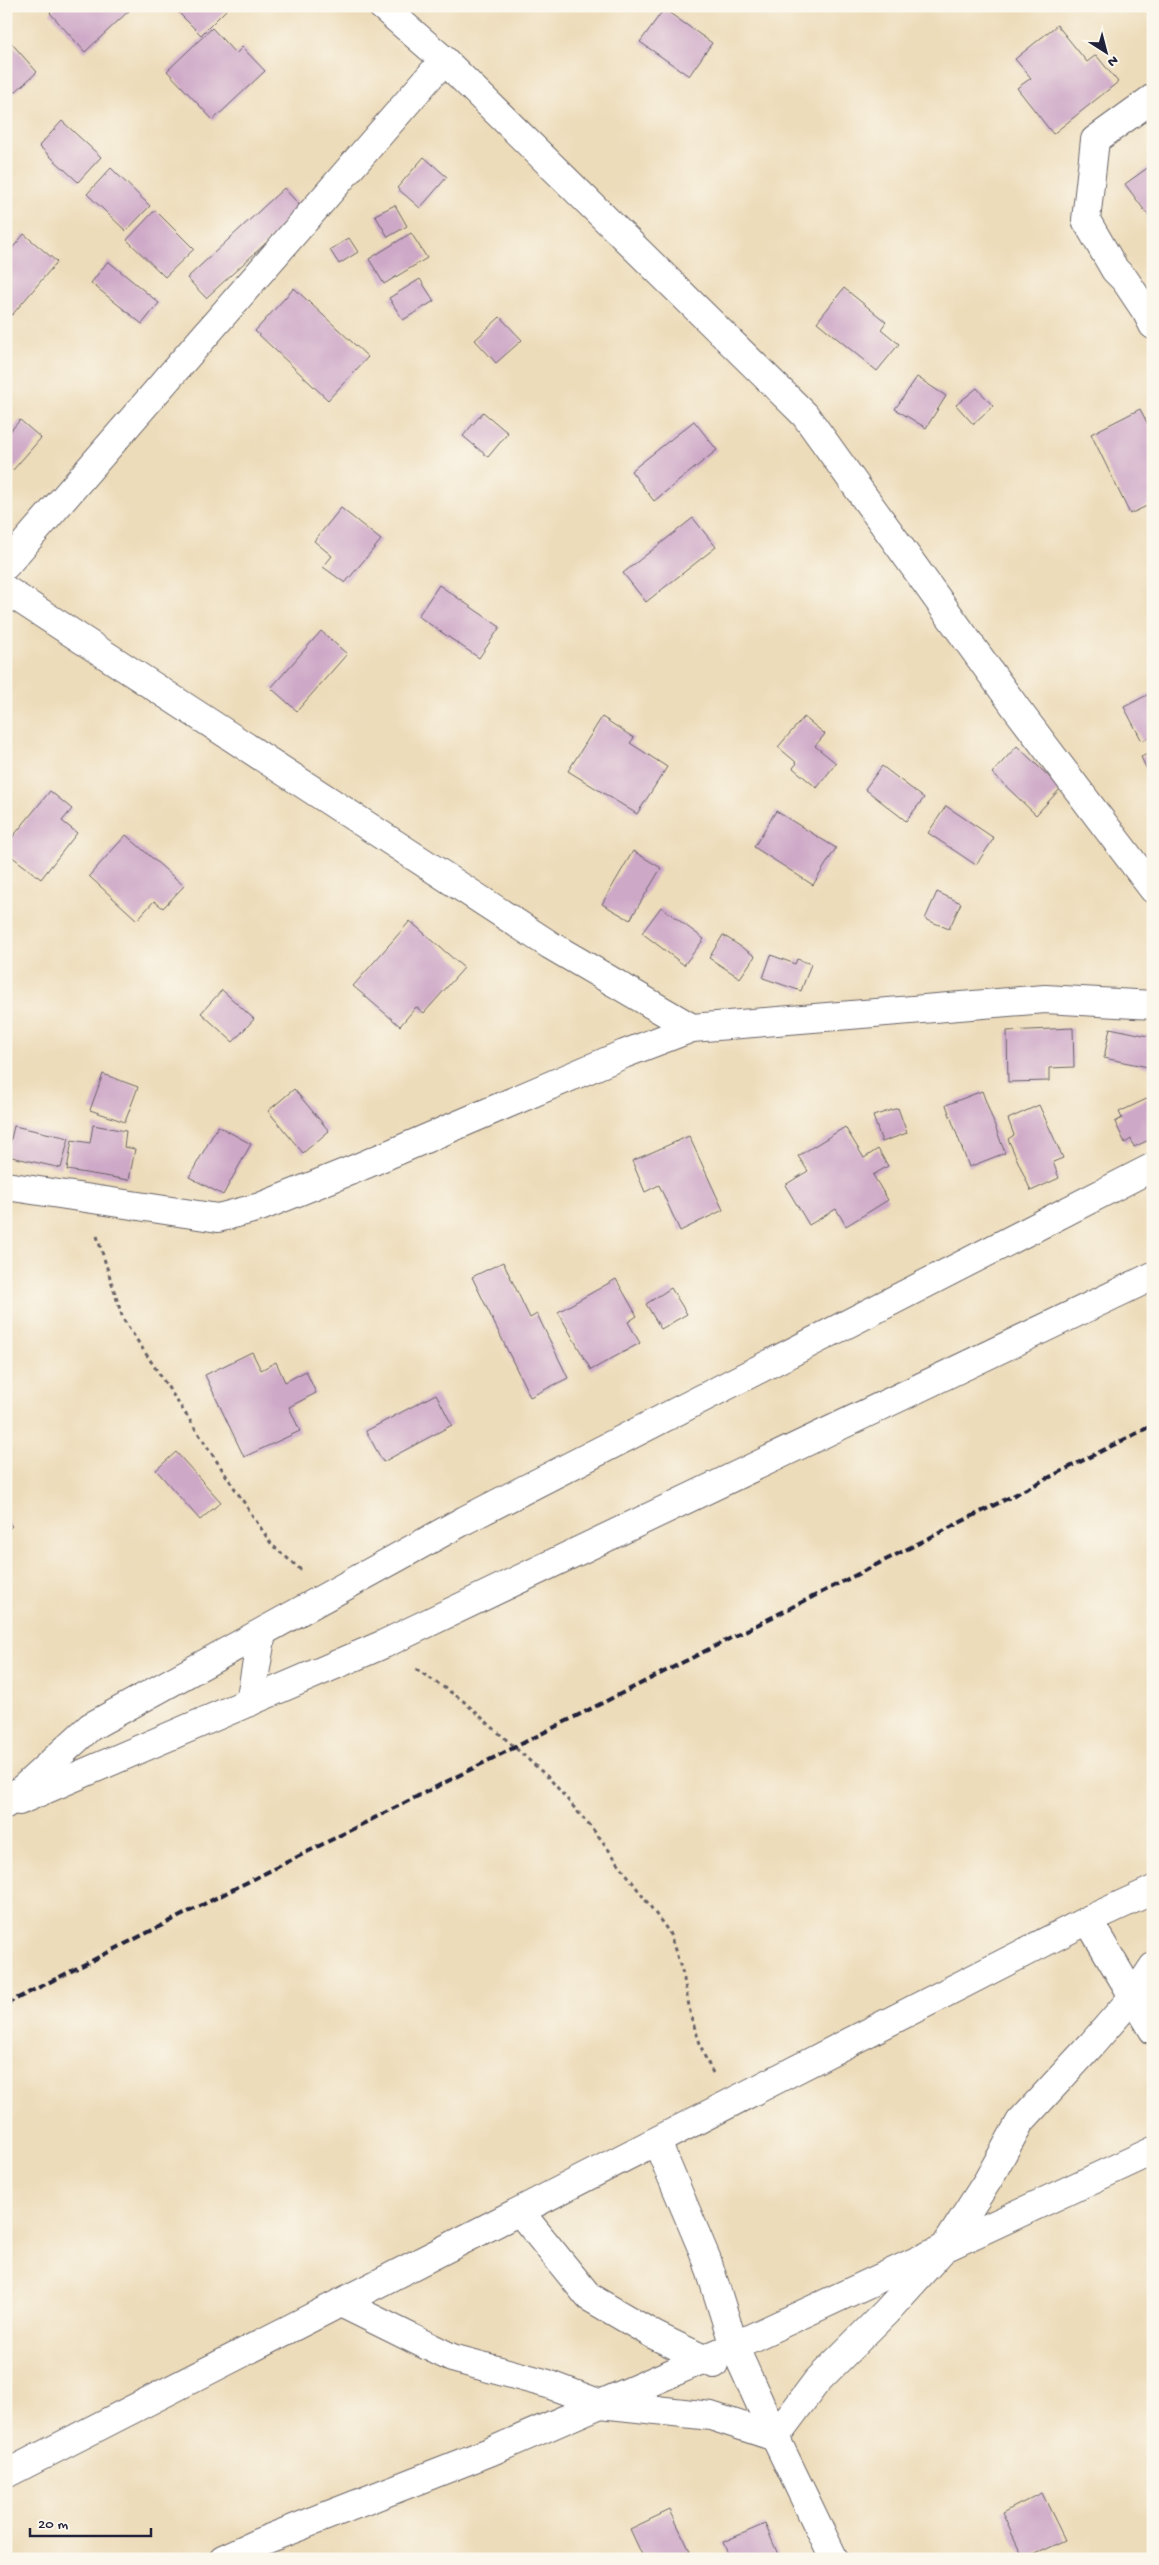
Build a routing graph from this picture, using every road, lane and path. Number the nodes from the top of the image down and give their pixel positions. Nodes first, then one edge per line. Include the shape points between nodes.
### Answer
1 (382, 6) edge
2 (444, 60) junction
3 (1153, 98) edge
4 (1153, 325) edge
5 (6, 565) edge
6 (6, 590) edge
7 (1153, 890) edge
8 (1153, 1005) edge
9 (692, 1028) junction
10 (1153, 1167) edge
11 (6, 1186) edge
12 (84, 1198) junction
13 (1153, 1276) edge
14 (329, 1595) junction
15 (262, 1633) junction
16 (384, 1644) junction
17 (250, 1702) junction
18 (6, 1805) edge
19 (1153, 1890) edge
20 (1088, 1920) junction
21 (1153, 1967) edge
22 (1133, 1996) junction
23 (1153, 2030) edge
24 (731, 2104) junction
25 (657, 2142) junction
26 (1153, 2151) edge
27 (520, 2212) junction
28 (945, 2247) junction
29 (341, 2303) junction
30 (734, 2346) junction
31 (703, 2360) junction
32 (749, 2378) junction
33 (601, 2404) junction
34 (775, 2437) junction
35 (6, 2474) edge
36 (223, 2559) edge
37 (834, 2559) edge

1 - 2 street
2 - 5 street
2 - 7 street via 805,415 1016,708
3 - 4 street via 1095,140 1086,220
6 - 9 street via 550,945
8 - 9 street via 1045,998
9 - 12 street via 252,1209 218,1218
10 - 14 street via 644,1427
11 - 12 street
12 - 14 path via 123,1319 272,1545
13 - 16 street
14 - 15 street
15 - 17 street
15 - 18 street via 90,1727
16 - 17 street
16 - 24 path via 461,1699 550,1779 600,1838 669,1932 683,1974 690,2017 704,2056
17 - 18 street
19 - 20 street
20 - 22 street
20 - 24 street
21 - 22 street
22 - 23 street
22 - 28 street via 1020,2122
24 - 25 street
25 - 27 street
25 - 30 street via 707,2260
26 - 28 street
27 - 29 street
27 - 31 street via 589,2297
28 - 30 street
28 - 34 street via 817,2381
29 - 33 street via 452,2358 548,2384
29 - 35 street
30 - 31 street
30 - 32 street
31 - 32 street
31 - 33 street
32 - 34 street
33 - 34 street via 711,2416
33 - 36 street
34 - 37 street

